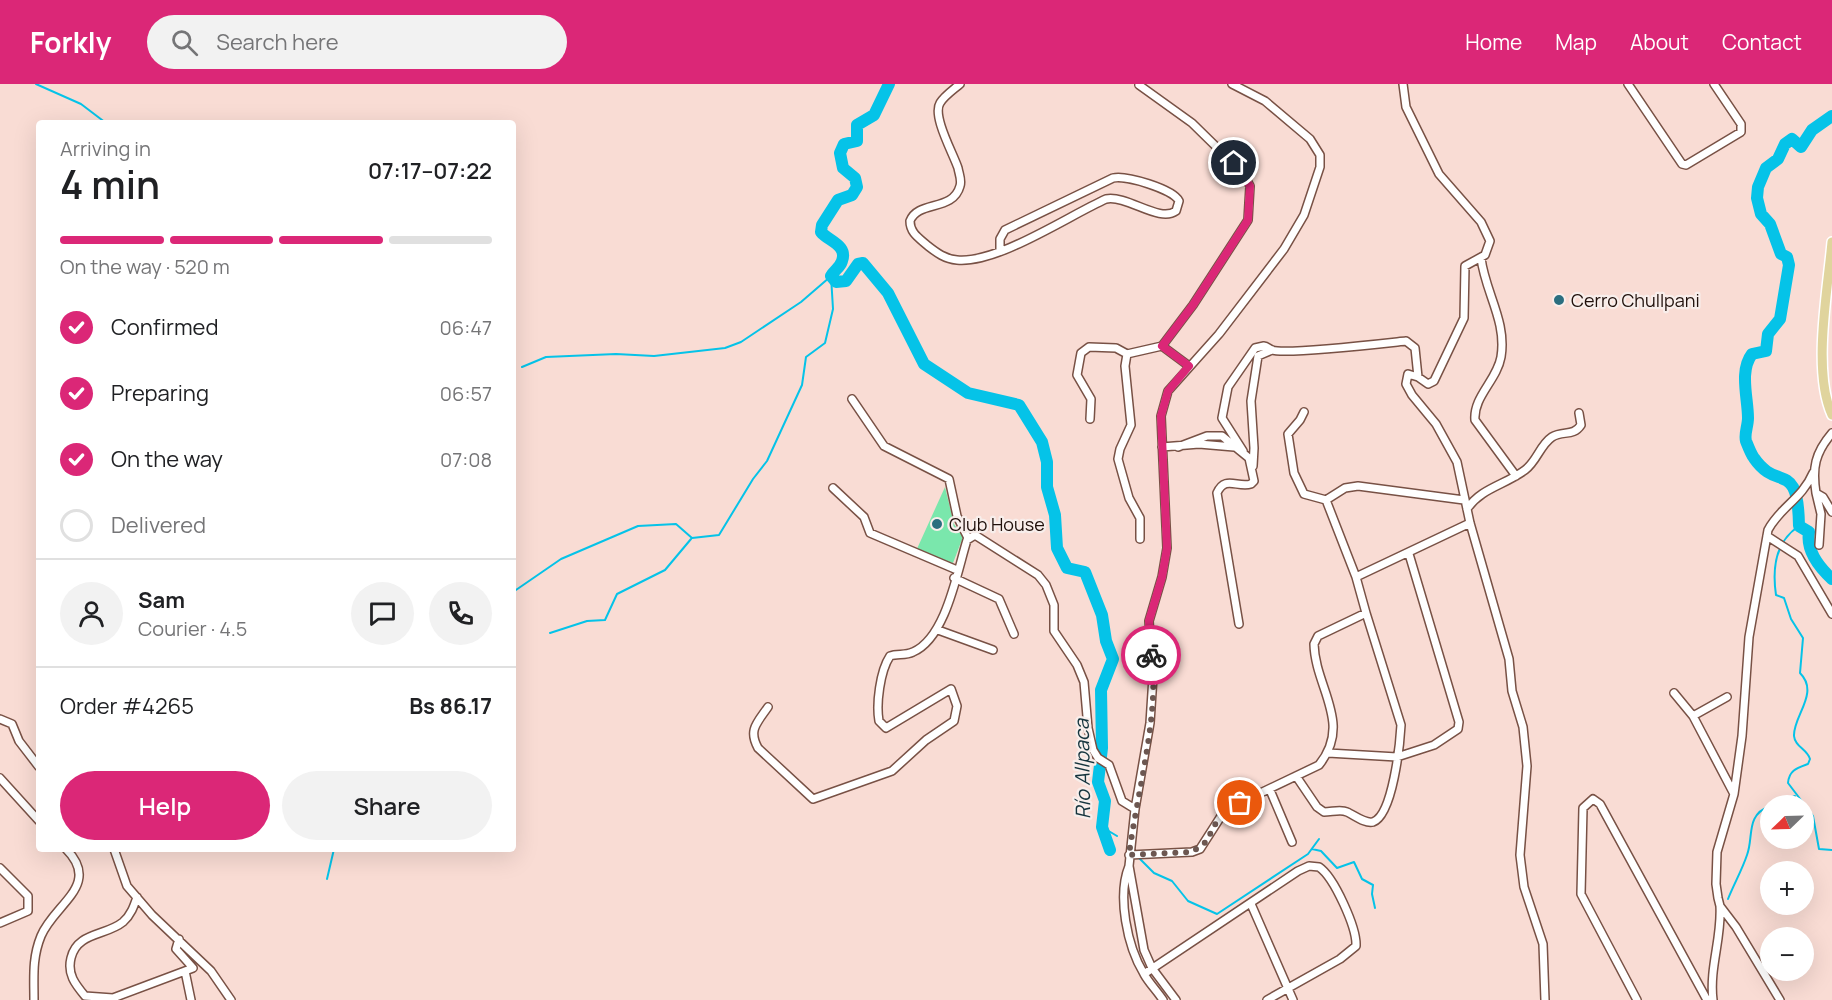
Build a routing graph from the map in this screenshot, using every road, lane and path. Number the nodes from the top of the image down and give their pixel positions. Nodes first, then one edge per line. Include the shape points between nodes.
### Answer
1 (960, 84) edge
2 (1232, 84) edge
3 (1403, 84) edge
4 (1628, 84) edge
5 (1714, 84) edge
6 (1139, 85) edge
7 (1832, 242) edge
8 (1000, 251) junction
9 (1481, 258) junction
10 (1162, 346) junction
11 (1272, 350) junction
12 (1127, 354) junction
13 (1189, 366) junction
14 (1418, 377) junction
15 (852, 399) dead end
16 (1304, 412) dead end
17 (1579, 413) dead end
18 (1832, 415) edge
19 (1090, 419) dead end
20 (1832, 433) edge
21 (1162, 447) junction
22 (1240, 449) junction
23 (1253, 466) junction
24 (1813, 473) junction
25 (1516, 476) junction
26 (833, 488) dead end
27 (1816, 493) junction
28 (1326, 500) junction
29 (1464, 500) junction
30 (1467, 509) junction
31 (1832, 512) edge
32 (1470, 524) junction
33 (1767, 536) junction
34 (968, 538) junction
35 (1140, 538) dead end
36 (1819, 545) dead end
37 (1409, 554) junction
38 (956, 574) junction
39 (1356, 577) junction
40 (1366, 613) junction
41 (1832, 614) edge
42 (1239, 624) dead end
43 (938, 630) junction
44 (1014, 633) dead end
45 (993, 650) dead end
46 (1674, 693) dead end
47 (1727, 697) dead end
48 (768, 707) dead end
49 (1693, 716) junction
50 (0, 720) edge
51 (1328, 753) junction
52 (1397, 757) junction
53 (36, 763) edge
54 (1296, 777) junction
55 (0, 778) edge
56 (1270, 790) junction
57 (1734, 794) junction
58 (1135, 809) junction
59 (36, 818) edge
60 (1292, 842) dead end
61 (68, 852) edge
62 (115, 852) edge
63 (1129, 855) junction
64 (1129, 866) junction
65 (0, 868) edge
66 (137, 897) junction
67 (1251, 904) junction
68 (1720, 906) junction
69 (0, 923) edge
70 (179, 939) junction
71 (1152, 968) junction
72 (185, 971) junction
73 (1144, 974) junction
74 (1288, 987) junction
75 (1174, 997) edge
76 (34, 1000) edge
77 (191, 1000) edge
78 (231, 1000) edge
79 (1164, 1000) edge
80 (1267, 1000) edge
81 (1293, 1000) edge
82 (1545, 1000) edge
83 (1637, 1000) edge
84 (1707, 1000) edge
85 (1713, 1000) edge
86 (1780, 1000) edge

1 - 8 street via 940,103 937,115 953,153 960,188 942,205 917,211 910,221 911,230 939,255 949,258 980,259
2 - 13 street via 1265,101 1317,145 1320,167 1304,215 1284,249 1219,334
3 - 9 street via 1406,107 1439,174 1487,231 1490,246
4 - 5 street via 1686,165 1742,132 1741,124
6 - 10 street via 1192,123 1243,173 1250,186 1248,220
7 - 18 main road via 1822,355 1823,380
8 - 8 street via 1106,199 1119,198 1163,215 1176,211 1179,201 1172,193 1126,177 1113,178 1005,230
9 - 14 street via 1466,266 1465,307 1456,339 1434,381 1425,384
9 - 25 street via 1500,320 1502,356 1492,382 1477,404 1475,420
10 - 12 street
10 - 13 street
11 - 14 street via 1406,341 1415,348
11 - 22 street via 1264,346 1255,348 1228,387 1222,418
11 - 23 street via 1258,356 1252,387
12 - 19 street via 1116,348 1083,349 1077,375 1091,399
12 - 35 street via 1131,425 1118,459 1125,488 1140,518
13 - 21 street via 1168,391 1164,403
14 - 29 street via 1408,374 1406,384 1453,453
15 - 34 street via 884,446 949,479 957,516
16 - 28 street via 1288,434 1294,473 1304,494
17 - 25 street via 1578,430 1552,437 1534,462
20 - 24 street via 1816,457
21 - 22 street via 1199,444
21 - 58 street via 1167,548 1149,621 1153,677 1150,723
22 - 23 street
23 - 42 street via 1251,484 1227,482 1217,493
24 - 27 street
24 - 33 street via 1802,494 1773,520
25 - 30 street via 1477,496
26 - 38 street via 864,517 870,533
27 - 31 street
27 - 36 street via 1821,514
28 - 29 street via 1345,488 1358,486
28 - 39 street
29 - 30 street
30 - 32 street
32 - 37 street
32 - 82 street via 1509,660 1512,691 1523,727 1527,783 1520,855 1524,886 1543,944
33 - 41 street via 1788,548 1807,570
33 - 57 street via 1749,637
34 - 38 street
34 - 58 street via 979,536 1038,575 1046,585 1054,605 1054,631 1082,676 1089,737 1100,759 1112,771 1122,801
37 - 39 street
37 - 52 street via 1459,722 1454,733 1445,739
38 - 43 street
38 - 44 street via 999,599
39 - 40 street
40 - 51 street via 1318,636 1314,644 1333,718 1333,740
40 - 52 street via 1401,725
43 - 45 street
43 - 48 street via 912,653 890,656 886,662 879,722 885,728 891,726 951,689 957,716 921,744 902,765 880,777 818,799 808,797 752,738 752,730
46 - 49 street
47 - 49 street
49 - 57 street
50 - 53 street via 12,724
51 - 52 street
51 - 54 street via 1319,765
52 - 54 street via 1389,799 1372,822 1344,810 1324,812
54 - 56 street
55 - 59 street
56 - 60 street
56 - 63 street via 1225,810 1200,849
57 - 68 street via 1718,852 1716,884
58 - 63 street
61 - 76 street via 76,861 78,884 51,916 42,934 33,959
62 - 66 street via 124,880
63 - 64 street
64 - 71 street via 1139,934
64 - 73 street via 1124,882 1126,913 1132,945
65 - 69 street via 28,896 28,911
66 - 70 street
66 - 72 street via 123,922 82,939 73,950 69,967 74,983 85,996 113,998
67 - 71 street
67 - 74 street
67 - 74 street via 1309,866 1319,867 1333,880 1356,946
68 - 85 street
68 - 86 street
70 - 72 street via 176,949 193,968
70 - 78 street via 211,971
71 - 73 street
71 - 75 street
72 - 77 street
73 - 79 street
74 - 80 street
74 - 81 street
75 - 79 street
83 - 84 street via 1581,894 1583,808 1593,799 1600,804

